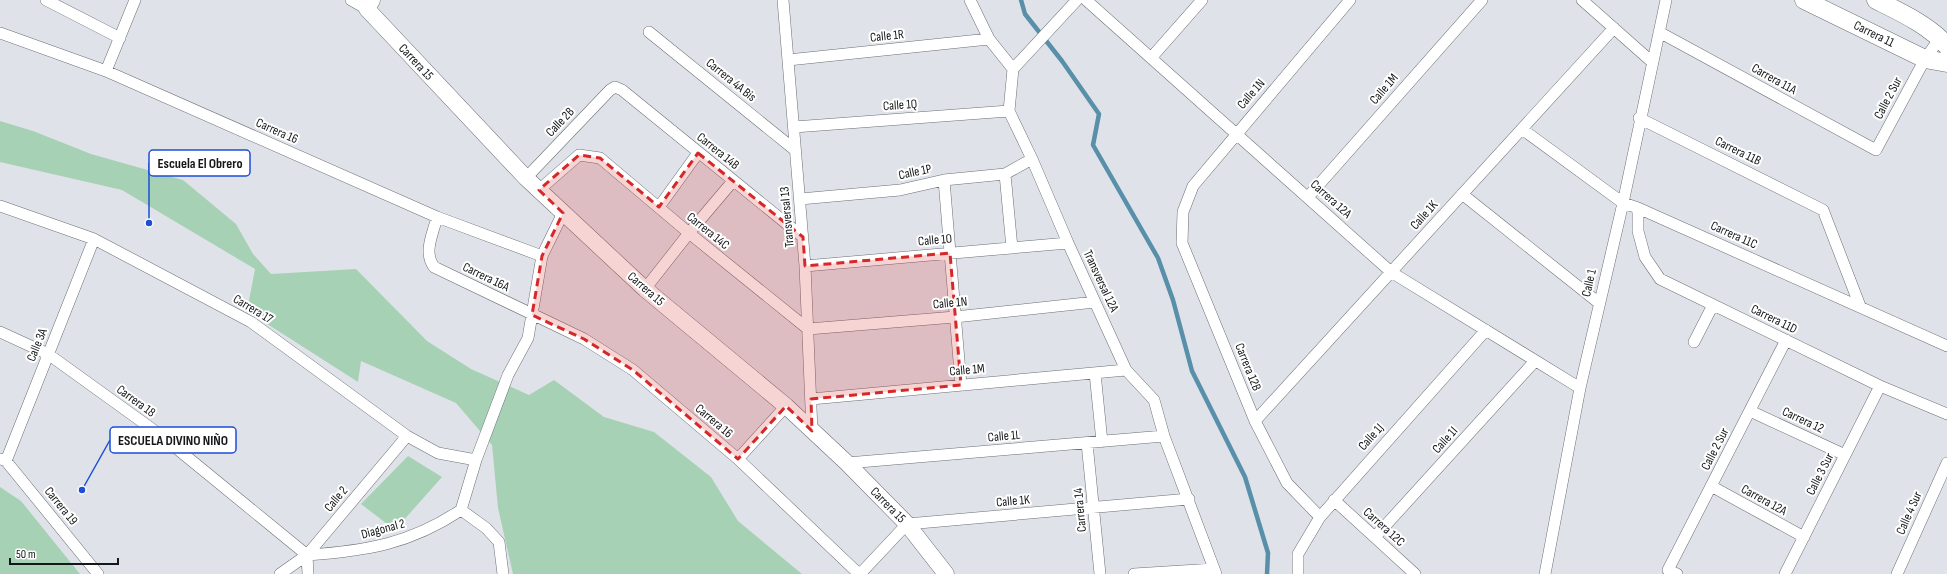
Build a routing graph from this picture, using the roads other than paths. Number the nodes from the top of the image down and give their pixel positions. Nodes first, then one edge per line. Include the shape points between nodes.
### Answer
1 (46, 0) edge
2 (135, 0) edge
3 (351, 0) edge
4 (783, 0) edge
5 (970, 0) edge
6 (1077, 0) edge
7 (1086, 0) edge
8 (1202, 0) edge
9 (1350, 0) edge
10 (1482, 0) edge
11 (1582, 0) edge
12 (1666, 0) edge
13 (1804, 0) edge
14 (1876, 0) edge
15 (369, 5) edge
16 (1614, 28) junction
17 (649, 32) dead end
18 (1659, 32) junction
19 (0, 34) edge
20 (120, 38) junction
21 (989, 39) junction
22 (1944, 42) edge
23 (1151, 58) junction
24 (1925, 59) junction
25 (788, 60) junction
26 (1652, 62) junction
27 (1947, 63) edge
28 (1013, 69) junction
29 (106, 71) junction
30 (615, 87) joint
31 (1009, 111) junction
32 (1640, 118) junction
33 (794, 127) junction
34 (1522, 129) junction
35 (1236, 133) junction
36 (796, 150) junction
37 (1876, 150) joint
38 (698, 153) junction
39 (1032, 159) junction
40 (1004, 174) junction
41 (526, 178) junction
42 (944, 180) junction
43 (733, 181) junction
44 (539, 190) junction
45 (1462, 194) junction
46 (1308, 197) junction
47 (800, 199) junction
48 (1623, 203) junction
49 (0, 206) edge
50 (659, 207) junction
51 (1638, 208) junction
52 (1183, 212) joint
53 (564, 213) junction
54 (437, 217) junction
55 (688, 234) junction
56 (803, 237) junction
57 (94, 239) junction
58 (1068, 243) junction
59 (1012, 248) junction
60 (950, 253) junction
61 (542, 256) junction
62 (805, 266) junction
63 (1391, 272) junction
64 (645, 289) junction
65 (1095, 302) junction
66 (1599, 303) junction
67 (1713, 305) junction
68 (1860, 306) junction
69 (532, 315) junction
70 (955, 317) junction
71 (808, 329) junction
72 (1486, 330) junction
73 (0, 332) edge
74 (1786, 340) junction
75 (1694, 342) dead end
76 (1947, 346) edge
77 (48, 354) junction
78 (1535, 361) junction
79 (1126, 370) junction
80 (1095, 373) junction
81 (961, 385) junction
82 (1880, 386) junction
83 (1580, 388) junction
84 (811, 398) junction
85 (786, 406) junction
86 (1750, 411) junction
87 (1947, 414) edge
88 (1255, 421) junction
89 (812, 431) junction
90 (407, 436) junction
91 (1164, 436) junction
92 (1102, 442) junction
93 (1087, 443) junction
94 (1845, 455) junction
95 (3, 460) edge
96 (476, 460) junction
97 (738, 460) junction
98 (847, 463) junction
99 (1947, 464) edge
100 (1711, 486) junction
101 (1189, 499) junction
102 (1334, 500) junction
103 (1093, 508) junction
104 (461, 510) junction
105 (1320, 517) junction
106 (908, 524) junction
107 (1375, 537) junction
108 (1804, 537) junction
109 (307, 555) junction
110 (1215, 571) edge
111 (1672, 572) edge
112 (98, 574) edge
113 (280, 574) edge
114 (308, 574) edge
115 (503, 574) edge
116 (859, 574) edge
117 (946, 574) edge
118 (1100, 574) edge
119 (1134, 574) edge
120 (1298, 574) edge
121 (1415, 574) edge
122 (1545, 574) edge
123 (1785, 574) edge
124 (1897, 574) edge

1 - 20 street
2 - 20 street
3 - 15 street, Carrera 15
4 - 25 street, Transversal 13
5 - 21 street
6 - 28 street
7 - 23 street, Carrera 12A
8 - 23 street
9 - 35 street, Calle 1N
10 - 46 street, Calle 1M
11 - 16 street
12 - 18 street, Calle 1
13 - 24 main road, Carrera 11
14 - 22 main road
15 - 41 main road, Carrera 15
16 - 26 street
16 - 34 street, Calle 1K
17 - 36 street, Carrera 4A Bis
18 - 26 street, Calle 1
18 - 37 street, Carrera 11A
19 - 29 street, Carrera 16
20 - 29 street
21 - 25 street, Calle 1R
21 - 28 street
22 - 24 street, Calle 2 Sur
23 - 35 street, Carrera 12A
24 - 27 main road, Carrera 11
24 - 37 street, Calle 2 Sur
25 - 33 street, Transversal 13
26 - 32 street, Calle 1
28 - 31 street
29 - 54 street, Carrera 16
30 - 38 street, Carrera 14B via 622,90
30 - 41 street, Calle 2B
31 - 33 street, Calle 1Q
31 - 39 street, Transversal 12A
32 - 48 street, Calle 1
32 - 68 street, Carrera 11B via 1823,210
33 - 36 street, Transversal 13
34 - 45 street, Calle 1K
34 - 48 street, Carrera 11C
35 - 46 street, Carrera 12A
35 - 52 street, Calle 1N via 1193,186
36 - 47 street, Transversal 13
38 - 43 street, Carrera 14B
38 - 50 street
39 - 40 street, Calle 1P
39 - 58 street, Transversal 12A
40 - 42 street, Calle 1P
40 - 59 street
41 - 44 main road, Carrera 15
42 - 47 street, Calle 1P via 900,190
42 - 60 street
43 - 55 street
43 - 56 street, Carrera 14B
44 - 50 street, Carrera 14C via 579,155 591,156 600,158
44 - 53 main road, Carrera 15
45 - 63 street, Calle 1K
45 - 66 street
46 - 63 street, Carrera 12A
47 - 56 street, Transversal 13
48 - 51 street, Carrera 11C
48 - 66 street, Calle 1
49 - 57 street, Carrera 17
50 - 55 street, Carrera 14C
51 - 67 street, Carrera 11D via 1638,231 1645,258 1660,279
51 - 68 street, Carrera 11C
52 - 88 street, Carrera 12B via 1182,243
53 - 61 street
53 - 64 main road, Carrera 15
54 - 61 street, Carrera 16
54 - 69 street, Carrera 16A via 428,252 434,267
55 - 64 street
55 - 71 street, Carrera 14C
56 - 62 street, Transversal 13
57 - 77 street, Calle 3A
57 - 90 street, Carrera 17 via 251,322
58 - 59 street, Calle 1O
58 - 65 street, Transversal 12A
59 - 60 street, Calle 1O
60 - 62 street, Calle 1O
60 - 70 street
61 - 69 street
62 - 71 street, Transversal 13
63 - 72 street, Carrera 12A
63 - 88 street, Calle 1K
64 - 85 main road, Carrera 15
65 - 70 street, Calle 1N
65 - 79 street, Transversal 12A
66 - 83 street, Calle 1
67 - 74 street, Carrera 11D
67 - 75 street
68 - 76 street, Carrera 11C
69 - 96 street via 528,338 508,375
69 - 97 street, Carrera 16 via 584,339 633,370
70 - 71 street, Calle 1N
70 - 81 street
71 - 84 street, Transversal 13
72 - 78 street, Carrera 12A
72 - 102 street, Calle 1J
73 - 77 street, Carrera 18
74 - 82 street, Carrera 11D
74 - 86 street, Calle 2 Sur
77 - 95 street, Calle 3A
77 - 109 street, Carrera 18 via 159,434
78 - 83 street, Carrera 12A
78 - 107 street, Calle 1I
79 - 80 street, Calle 1M
79 - 91 street, Transversal 12A via 1154,400
80 - 81 street, Calle 1M
80 - 92 street
81 - 84 street, Calle 1M
82 - 87 street, Carrera 11D
82 - 94 street, Calle 3 Sur
83 - 122 street, Calle 1
84 - 89 street, Transversal 13
85 - 89 main road, Carrera 15
85 - 97 street
86 - 94 street, Carrera 12
86 - 100 street, Calle 2 Sur
88 - 105 street, Carrera 12B via 1287,484
89 - 98 main road, Carrera 15
90 - 96 street, Carrera 17 via 438,454
90 - 109 street, Calle 2
91 - 92 street, Calle 1L
91 - 101 street, Transversal 12A
92 - 93 street, Calle 1L
93 - 98 street, Calle 1L
93 - 103 street, Carrera 14
94 - 108 street, Calle 3 Sur
95 - 112 street, Carrera 19
96 - 104 street
97 - 116 street, Carrera 16
98 - 106 main road, Carrera 15
99 - 124 street, Calle 4 Sur
100 - 108 street, Carrera 12A
100 - 111 street, Calle 2 Sur
101 - 103 street, Calle 1K
101 - 110 street, Transversal 12A
102 - 105 street, Calle 1J
102 - 107 street, Carrera 12C
103 - 106 street, Calle 1K
103 - 118 street, Carrera 14
104 - 109 street, Diagonal 2 via 437,526 395,542 349,552
104 - 115 street via 486,528 499,542
105 - 120 street, Calle 1J via 1298,554
106 - 116 street
106 - 117 main road, Carrera 15
107 - 121 street, Carrera 12C
108 - 123 street, Calle 3 Sur
109 - 113 street, Calle 2
109 - 114 street
110 - 119 street

